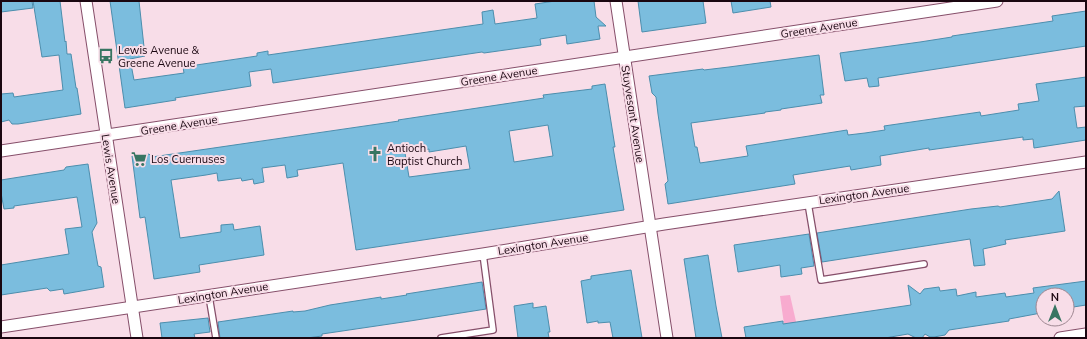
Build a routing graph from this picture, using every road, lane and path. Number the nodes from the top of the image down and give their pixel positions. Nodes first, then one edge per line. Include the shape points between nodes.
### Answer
1 (86, 1) edge
2 (616, 1) edge
3 (997, 1) edge
4 (625, 57) junction
5 (106, 136) junction
6 (1, 152) edge
7 (1086, 162) edge
8 (808, 203) junction
9 (650, 226) junction
10 (483, 254) junction
11 (924, 264) dead end
12 (209, 296) junction
13 (132, 307) junction
14 (1, 327) edge
15 (1086, 334) edge
16 (137, 338) edge
17 (216, 338) edge
18 (441, 338) edge
19 (667, 338) edge
20 (1060, 338) edge

1 - 5 street, Lewis Avenue
2 - 4 street, Stuyvesant Avenue
3 - 4 street, Greene Avenue
4 - 5 street, Greene Avenue
4 - 9 street, Stuyvesant Avenue
5 - 6 street, Greene Avenue
5 - 13 street, Lewis Avenue
7 - 8 street, Lexington Avenue
8 - 9 street, Lexington Avenue
8 - 11 lane via 821,280
9 - 10 street, Lexington Avenue
9 - 19 street, Stuyvesant Avenue
10 - 12 street, Lexington Avenue
10 - 18 lane via 493,330
12 - 13 street, Lexington Avenue
12 - 17 lane
13 - 14 street, Lexington Avenue
13 - 16 street, Lewis Avenue
15 - 20 street

